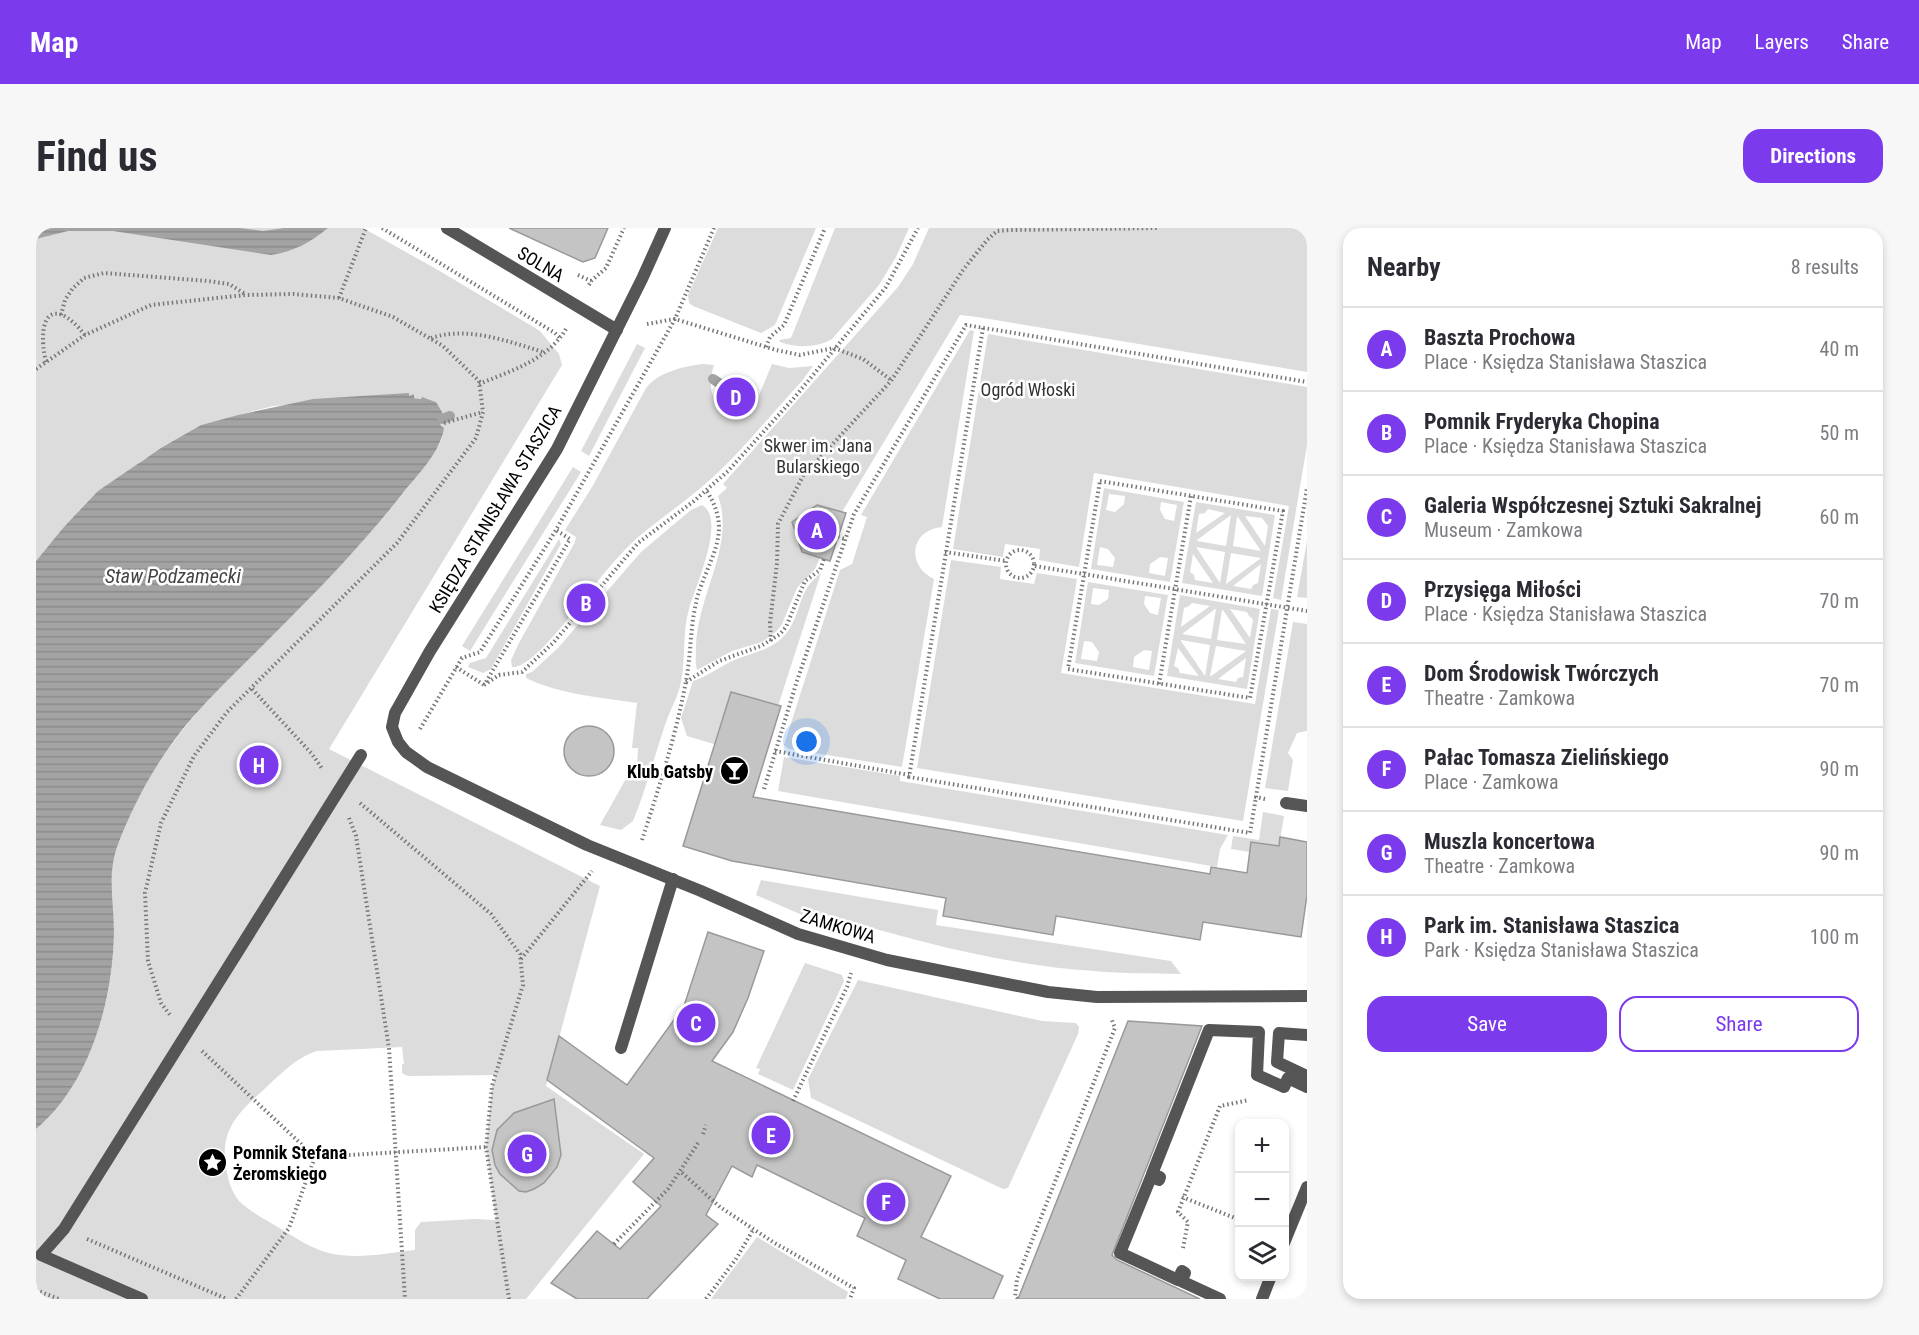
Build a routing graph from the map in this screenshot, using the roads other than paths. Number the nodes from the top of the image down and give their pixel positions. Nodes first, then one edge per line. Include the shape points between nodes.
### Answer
1 (447, 228) edge
2 (665, 228) edge
3 (617, 330) junction
4 (402, 747) joint
5 (361, 755) dead end
6 (1286, 803) road end
7 (1307, 806) edge
8 (673, 879) junction
9 (1307, 996) edge
10 (1307, 1035) edge
11 (621, 1047) dead end
12 (1307, 1076) edge
13 (1307, 1087) edge
14 (1307, 1187) edge
15 (1289, 1231) edge
16 (1269, 1281) edge
17 (142, 1299) edge
18 (1220, 1299) edge
19 (1262, 1299) edge

1 - 3 street, SOLNA
2 - 3 street, KSIĘDZA STANISŁAWA STASZICA
3 - 4 street, KSIĘDZA STANISŁAWA STASZICA via 557,449 395,713 392,727
4 - 8 street, ZAMKOWA via 427,767 520,813
5 - 17 street via 64,1229 41,1255
6 - 7 street
8 - 9 street, ZAMKOWA via 830,945 899,963 1048,992 1097,997
8 - 11 street
10 - 12 street via 1279,1033 1277,1062
13 - 18 street via 1288,1078 1284,1087 1257,1075 1259,1032 1209,1030 1152,1174 1160,1178 1151,1177 1120,1253 1178,1280 1182,1271 1185,1273 1181,1281
14 - 15 street
16 - 19 street

